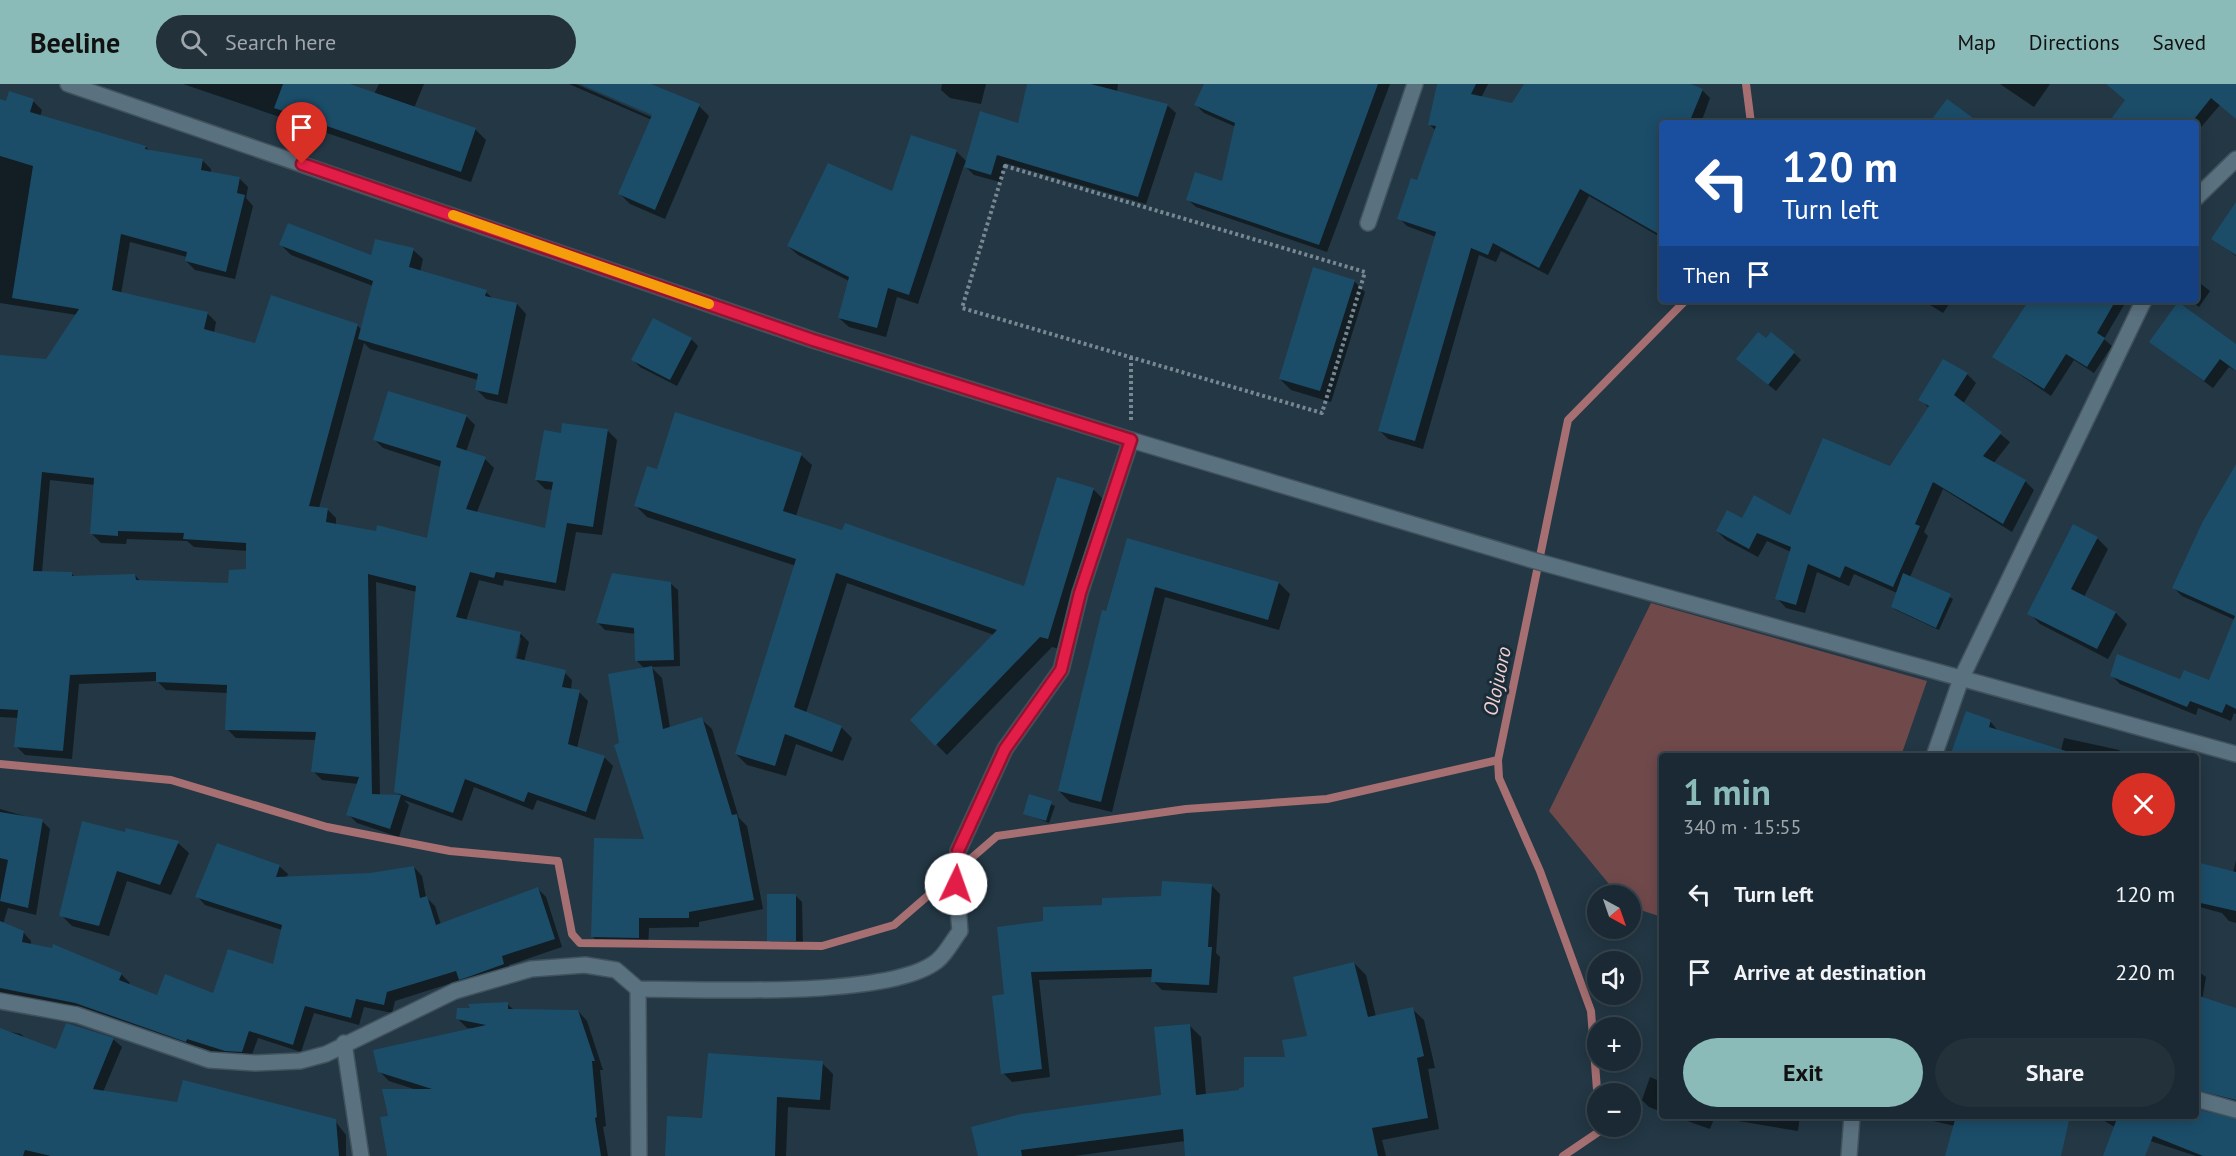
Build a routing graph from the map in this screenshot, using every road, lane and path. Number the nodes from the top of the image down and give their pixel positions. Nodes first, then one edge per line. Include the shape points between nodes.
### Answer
1 (68, 84) edge
2 (1415, 84) edge
3 (2236, 159) edge
4 (2199, 195) edge
5 (1368, 223) dead end
6 (2143, 303) edge
7 (1131, 357) junction
8 (1131, 440) junction
9 (1961, 679) junction
10 (1936, 753) edge
11 (2236, 754) edge
12 (638, 989) junction
13 (0, 1001) edge
14 (344, 1043) junction
15 (2199, 1100) edge
16 (2236, 1110) edge
17 (1852, 1119) edge
18 (361, 1156) edge
19 (639, 1156) edge
20 (1849, 1156) edge

1 - 8 street via 813,340
2 - 5 street
3 - 4 street
6 - 9 street
7 - 7 path via 962,308 1005,166 1365,272 1322,413
7 - 8 path
8 - 9 street via 1532,560
8 - 12 street via 1080,593 1061,670 1005,749 958,851 960,932 938,961 904,977 810,989
9 - 10 street
9 - 11 street
12 - 14 street via 616,970 585,965 531,969 455,991
12 - 19 street
13 - 14 street via 77,1015 209,1060 300,1061 326,1054
14 - 18 street
15 - 16 street
17 - 20 street

